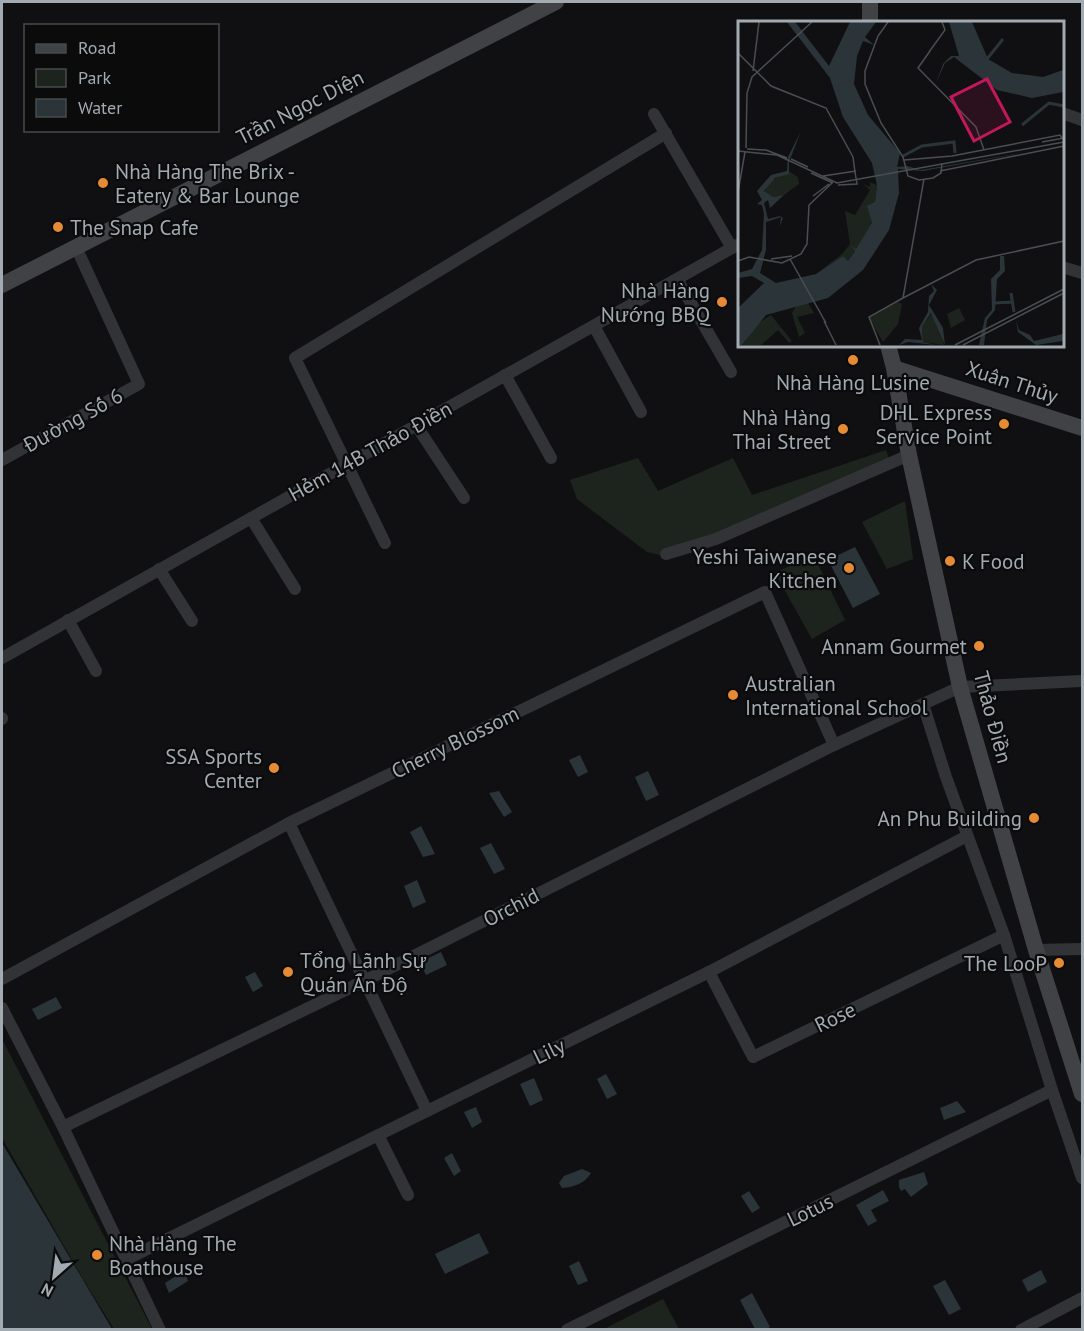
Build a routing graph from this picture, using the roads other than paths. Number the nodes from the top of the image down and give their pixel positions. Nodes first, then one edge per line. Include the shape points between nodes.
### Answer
1 (555, 2) edge
2 (870, 2) edge
3 (870, 21) edge
4 (1063, 113) edge
5 (654, 114) dead end
6 (1083, 120) edge
7 (666, 133) junction
8 (736, 246) edge
9 (76, 247) junction
10 (1063, 267) edge
11 (1083, 273) edge
12 (677, 279) junction
13 (2, 285) edge
14 (594, 326) junction
15 (888, 346) edge
16 (894, 368) junction
17 (731, 372) dead end
18 (506, 375) junction
19 (641, 412) dead end
20 (416, 425) junction
21 (1083, 428) edge
22 (909, 455) junction
23 (551, 458) dead end
24 (2, 460) edge
25 (347, 464) junction
26 (464, 498) dead end
27 (251, 518) junction
28 (385, 543) dead end
29 (666, 554) dead end
30 (159, 569) junction
31 (295, 589) dead end
32 (68, 620) junction
33 (192, 621) dead end
34 (2, 658) edge
35 (96, 671) dead end
36 (1083, 681) edge
37 (960, 687) junction
38 (923, 704) junction
39 (834, 745) junction
40 (289, 823) junction
41 (967, 836) junction
42 (1004, 935) junction
43 (1083, 949) edge
44 (1036, 950) junction
45 (709, 972) junction
46 (2, 979) edge
47 (364, 981) junction
48 (2, 1008) edge
49 (1053, 1090) junction
50 (1083, 1094) edge
51 (427, 1111) junction
52 (63, 1128) junction
53 (378, 1135) junction
54 (1083, 1178) edge
55 (408, 1195) dead end
56 (127, 1259) junction
57 (1083, 1298) edge
58 (160, 1329) edge
59 (567, 1329) edge
60 (1021, 1329) edge

1 - 9 street, Trần Ngọc Diện
2 - 3 street
4 - 6 street
5 - 7 street
7 - 8 street
7 - 25 street via 295,358
8 - 12 street, Hẻm 14B Thảo Điền
9 - 13 street, Trần Ngọc Diện
9 - 24 street, Đường Số 6 via 139,384
10 - 11 street
12 - 14 street, Hẻm 14B Thảo Điền
12 - 17 street
14 - 18 street, Hẻm 14B Thảo Điền
14 - 19 street
15 - 16 street, Thảo Điền
16 - 21 street, Xuân Thủy
16 - 22 street, Thảo Điền
18 - 20 street, Hẻm 14B Thảo Điền
18 - 23 street
20 - 25 street, Hẻm 14B Thảo Điền
20 - 26 street
22 - 29 street via 716,539
22 - 37 street, Thảo Điền
25 - 27 street, Hẻm 14B Thảo Điền
25 - 28 street
27 - 30 street, Hẻm 14B Thảo Điền
27 - 31 street
30 - 32 street, Hẻm 14B Thảo Điền
30 - 33 street
32 - 34 street, Hẻm 14B Thảo Điền
32 - 35 street
36 - 37 street
37 - 38 street, Orchid
37 - 44 street, Thảo Điền
38 - 39 street, Orchid
38 - 41 street
39 - 40 street, Cherry Blossom via 765,592
39 - 47 street, Orchid
40 - 46 street, Cherry Blossom
40 - 47 street
41 - 42 street
41 - 45 street, Lily
42 - 45 street, Rose via 753,1057
42 - 49 street
43 - 44 street
44 - 50 street, Thảo Điền
45 - 51 street, Lily
47 - 51 street
47 - 52 street, Orchid
48 - 52 street
49 - 54 street
49 - 59 street, Lotus
51 - 53 street, Lily
52 - 56 street
53 - 55 street
53 - 56 street, Lily
56 - 58 street
57 - 60 street

